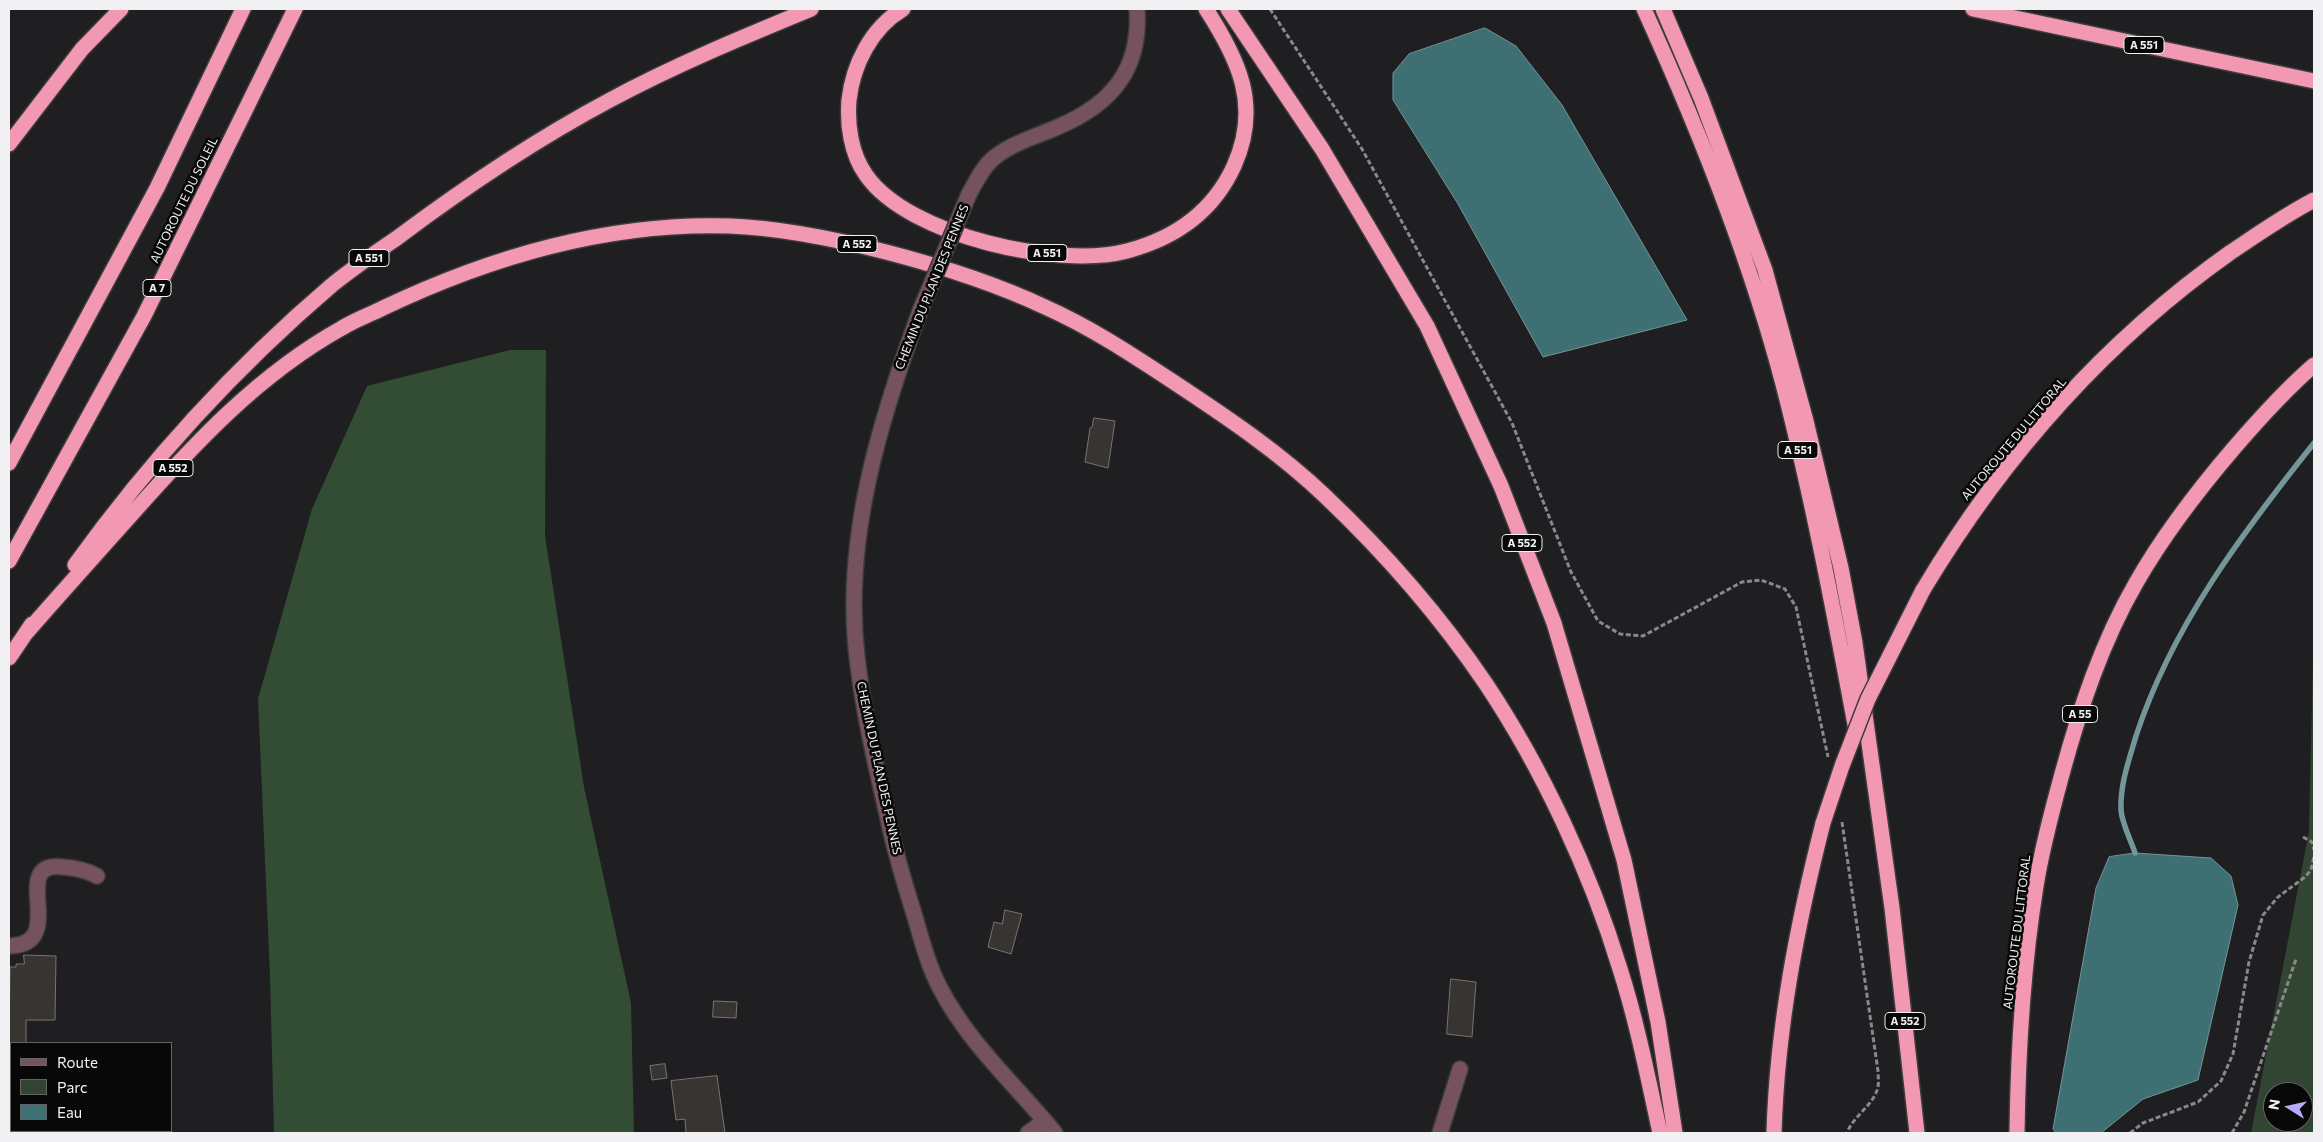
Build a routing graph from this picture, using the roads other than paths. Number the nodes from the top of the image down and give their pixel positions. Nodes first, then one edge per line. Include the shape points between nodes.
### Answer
1 (120, 9) edge
2 (243, 9) edge
3 (295, 9) edge
4 (811, 9) edge
5 (903, 9) edge
6 (1137, 9) edge
7 (1206, 9) edge
8 (1228, 9) edge
9 (1644, 9) edge
10 (1663, 9) edge
11 (1973, 9) edge
12 (2314, 82) edge
13 (9, 144) edge
14 (2314, 200) edge
15 (2314, 365) edge
16 (9, 463) edge
17 (9, 561) edge
18 (27, 632) junction
19 (9, 658) edge
20 (97, 876) dead end
21 (1892, 908) junction
22 (9, 946) edge
23 (1460, 1070) dead end
24 (1045, 1120) junction
25 (1028, 1133) edge
26 (1056, 1133) edge
27 (1440, 1133) edge
28 (1660, 1133) edge
29 (1675, 1133) edge
30 (1774, 1133) edge
31 (1917, 1133) edge
32 (2017, 1133) edge

1 - 13 highway via 82,49
2 - 16 highway via 157,188
3 - 17 highway, AUTOROUTE DU SOLEIL / A 7 via 144,316
4 - 18 highway, A 551 via 712,50 610,100 525,148 334,284 241,368 185,427 89,545
5 - 7 highway, A 551 via 872,38 857,63 850,86 847,119 853,148 866,175 886,197 916,216 974,240 1054,254 1095,256 1127,251 1169,235 1198,217 1227,180 1238,156 1246,131 1245,90 1222,34
6 - 24 street, CHEMIN DU PLAN DES PENNES, bridge via 1136,47 1110,95 1097,107 994,157 969,194 920,310 885,416 858,540 854,602 856,655 863,700 895,851 929,964 974,1042
8 - 29 highway, A 552 via 1322,149 1427,326 1500,486 1554,623 1624,860 1658,1022
9 - 21 highway, A 551 via 1690,110 1724,201 1782,384 1829,586
10 - 21 highway, A 552 via 1701,98 1765,270 1806,421 1855,643
11 - 12 highway, A 551
14 - 30 highway, AUTOROUTE DU LITTORAL, bridge via 2207,269 2146,318 2094,368 1993,484 1923,590 1868,699 1823,823 1792,957 1781,1035
15 - 32 highway, AUTOROUTE DU LITTORAL / A 55 via 2257,422 2208,478 2167,533 2136,584 2091,679 2046,832 2036,886 2022,1002
18 - 19 highway, A 551
18 - 28 highway, A 552 via 165,477 236,404 290,361 342,328 429,286 500,260 593,237 678,227 732,226 836,239 958,273 1050,309 1128,352 1232,421 1322,493 1388,561 1449,633 1516,732 1597,899 1621,971
20 - 22 street via 80,868 53,865 44,868 37,885 39,920 36,930 25,942
21 - 31 highway, A 552
23 - 27 street
24 - 25 street
24 - 26 street, CHEMIN DU PLAN DES PENNES

